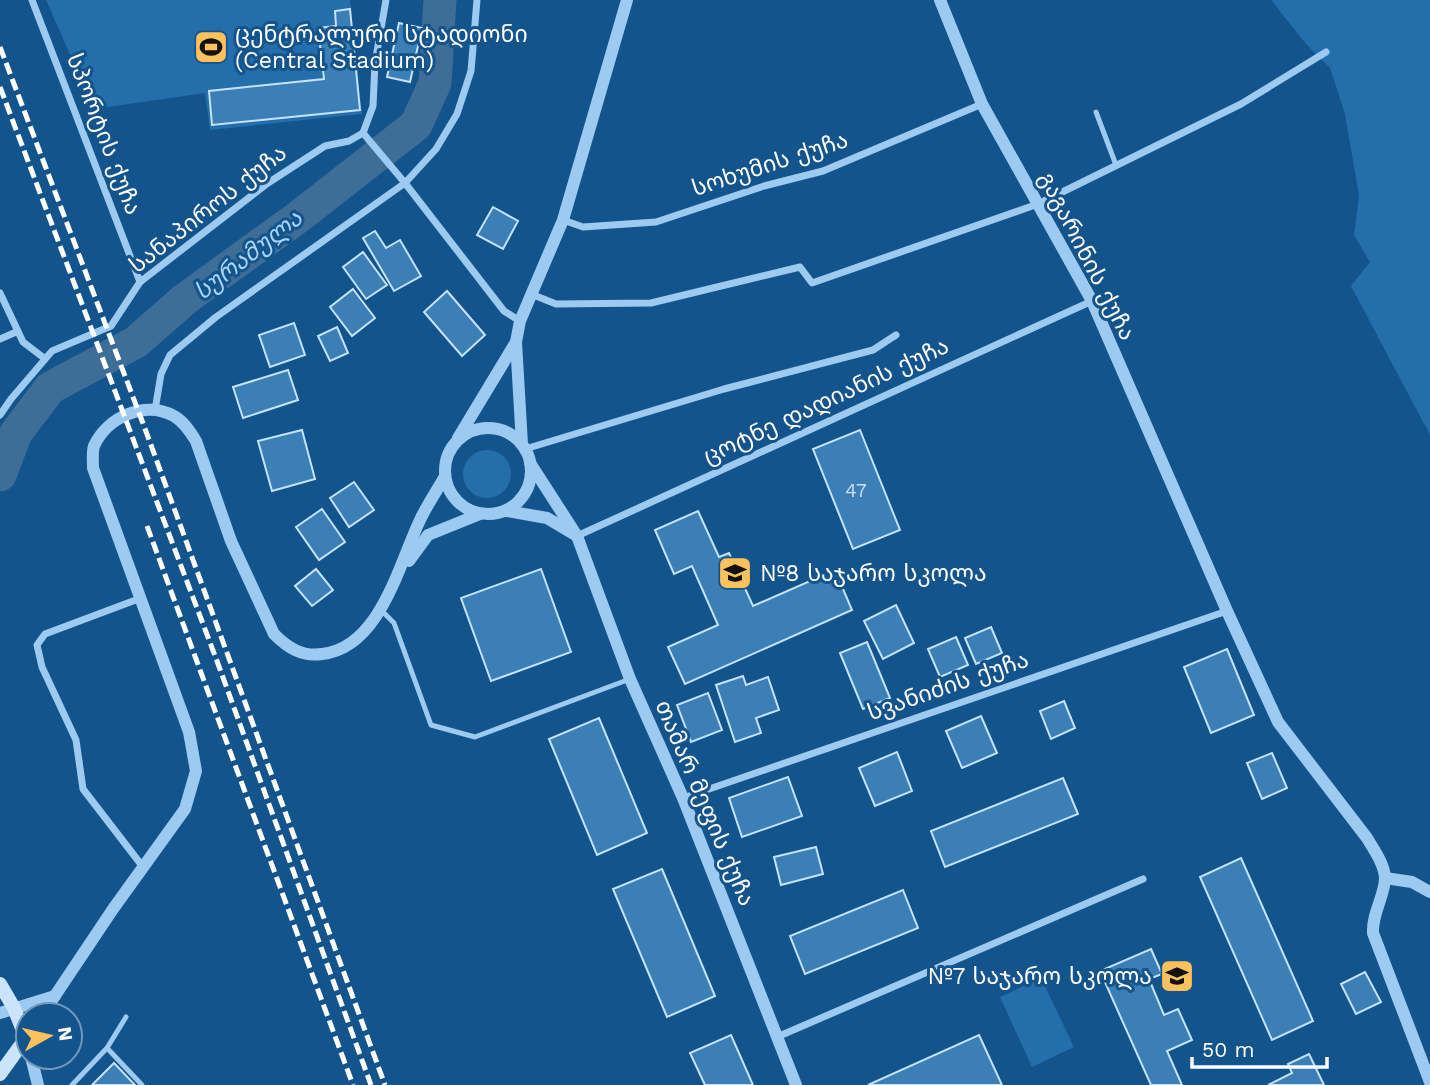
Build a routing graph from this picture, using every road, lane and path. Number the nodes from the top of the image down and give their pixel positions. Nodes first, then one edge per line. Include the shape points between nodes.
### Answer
1 (32, 0) edge
2 (386, 0) edge
3 (477, 0) edge
4 (627, 0) edge
5 (940, 0) edge
6 (1326, 52) dead end
7 (982, 104) junction
8 (1096, 112) dead end
9 (363, 133) junction
10 (1116, 166) junction
11 (403, 181) junction
12 (1038, 204) junction
13 (563, 220) junction
14 (140, 282) junction
15 (0, 293) edge
16 (531, 294) junction
17 (1092, 301) junction
18 (520, 321) junction
19 (16, 332) junction
20 (896, 335) dead end
21 (0, 339) edge
22 (516, 342) junction
23 (44, 358) junction
24 (155, 410) junction
25 (0, 415) edge
26 (457, 440) junction
27 (524, 446) junction
28 (530, 463) junction
29 (444, 478) junction
30 (507, 510) junction
31 (480, 514) junction
32 (577, 537) junction
33 (398, 575) junction
34 (141, 598) junction
35 (380, 609) junction
36 (1227, 611) junction
37 (631, 679) junction
38 (683, 798) junction
39 (143, 867) junction
40 (1385, 878) junction
41 (1143, 879) dead end
42 (1428, 888) edge
43 (0, 984) edge
44 (55, 996) junction
45 (52, 1001) edge
46 (7, 1011) edge
47 (126, 1017) dead end
48 (778, 1037) junction
49 (107, 1048) junction
50 (14, 1056) edge
51 (0, 1074) edge
52 (1430, 1082) edge
53 (72, 1085) edge
54 (142, 1085) edge
55 (796, 1085) edge

1 - 14 street, სპორტის ქუჩა
2 - 9 street via 373,106
3 - 11 street via 471,71 457,114 436,149
4 - 13 street
5 - 7 street, გაგარინის ქუჩა
6 - 10 street via 1241,104
7 - 12 street, გაგარინის ქუჩა
7 - 13 street, სოხუმის ქუჩა via 823,171 656,222 583,227
8 - 10 lane
9 - 11 street
9 - 14 street, სანაპიროს ქუჩა via 349,142 325,146 268,183
10 - 12 street
11 - 18 street via 504,311
11 - 24 street via 170,355 161,374
12 - 16 street via 812,283 800,267 651,303 556,304
12 - 17 street, გაგარინის ქუჩა
13 - 16 street
14 - 23 street, სანაპიროს ქუჩა via 111,326
15 - 19 street
16 - 18 street
17 - 32 street, ცოტნე დადიანის ქუჩა
17 - 36 street, გაგარინის ქუჩა
18 - 22 street
19 - 21 street
19 - 23 street
20 - 27 street via 873,350
22 - 26 street
22 - 27 street
23 - 25 street, სანაპიროს ქუჩა
24 - 34 street via 118,418 103,430 93,448 93,468
24 - 35 street via 173,415 196,441 231,541 274,634 285,645 316,655 335,653 365,630
26 - 27 street via 483,428 504,431
26 - 29 street via 444,464
27 - 28 street
28 - 30 street via 526,492
28 - 32 street, თამარ მეფის ქუჩა
29 - 31 street via 456,502
29 - 33 street via 420,520
30 - 31 street
30 - 32 street via 547,518
31 - 33 street via 428,535
32 - 37 street, თამარ მეფის ქუჩა
33 - 35 street
34 - 39 street via 189,732 195,771 185,808
34 - 39 street via 45,634 37,645 42,667 76,740 83,789
35 - 37 lane via 394,623 431,725 475,737
36 - 38 street, სვანიძის ქუჩა
36 - 40 street, გაგარინის ქუჩა via 1278,723 1367,838
37 - 38 street, თამარ მეფის ქუჩა
38 - 48 street, თამარ მეფის ქუჩა
39 - 44 street
40 - 42 street
40 - 52 street via 1373,933
41 - 48 street
43 - 46 main road
44 - 45 street
44 - 46 street
47 - 49 lane
48 - 55 street, თამარ მეფის ქუჩა
49 - 53 lane
49 - 54 lane
50 - 51 main road

